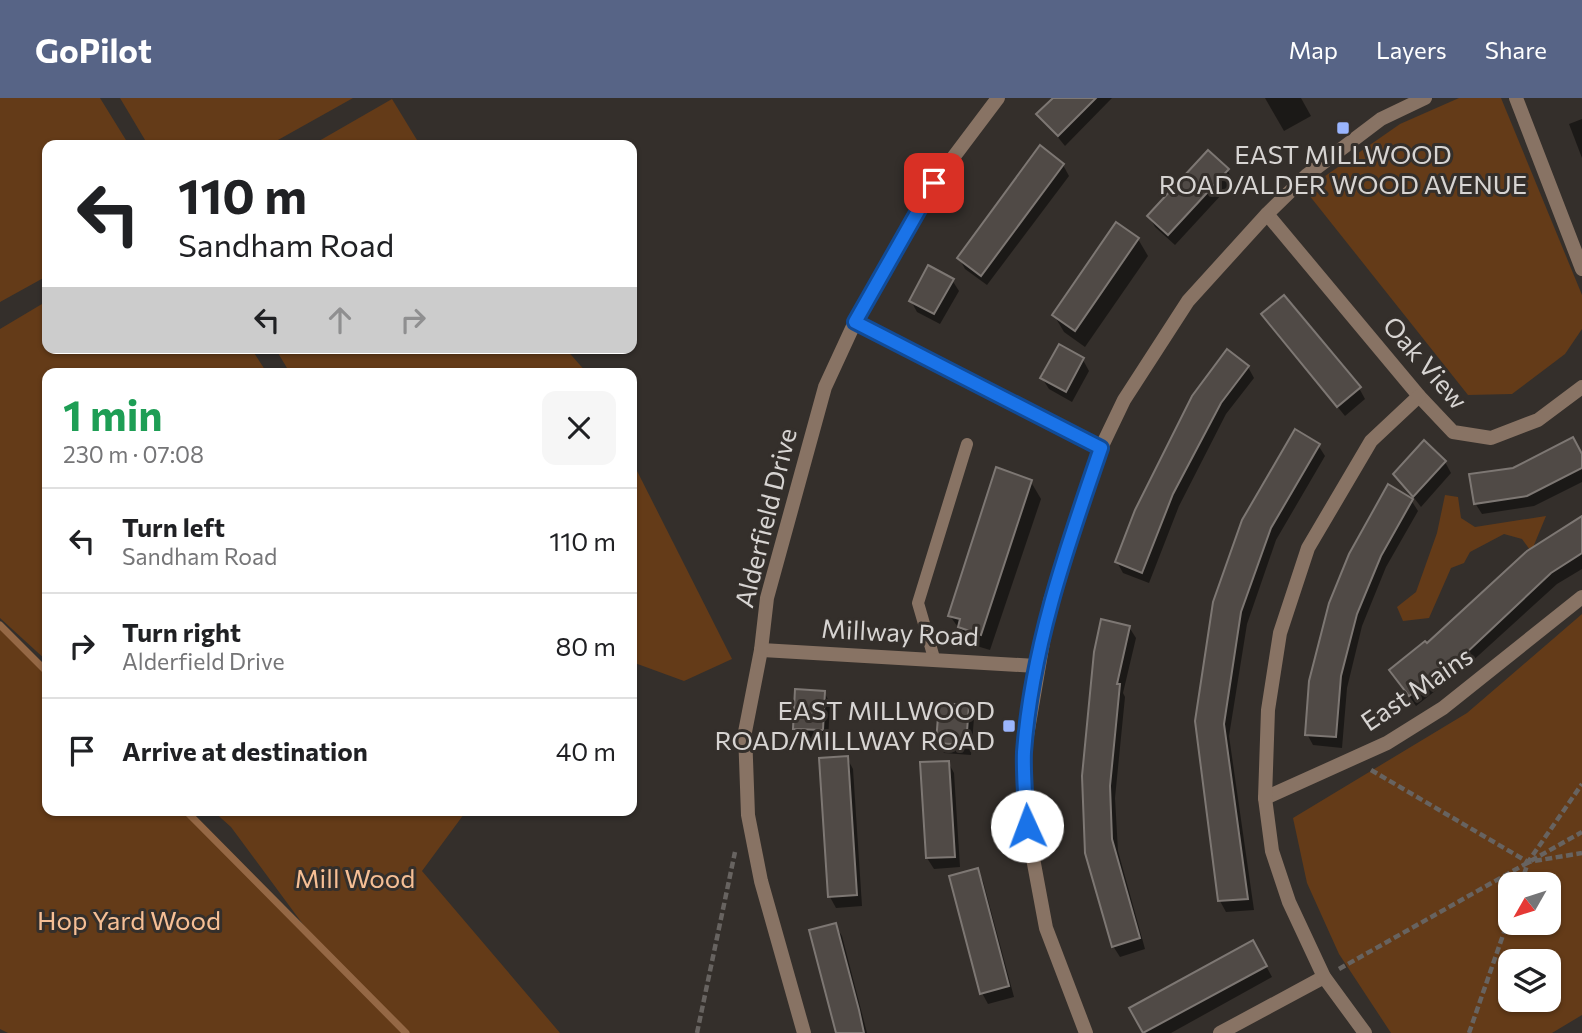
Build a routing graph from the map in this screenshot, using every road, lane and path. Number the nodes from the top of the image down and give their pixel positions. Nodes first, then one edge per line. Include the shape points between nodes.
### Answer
1 (998, 98) edge
2 (1426, 98) edge
3 (1516, 98) edge
4 (1267, 214) junction
5 (1582, 270) edge
6 (855, 322) junction
7 (1582, 387) edge
8 (1419, 396) junction
9 (967, 444) dead end
10 (1101, 448) junction
11 (1582, 597) edge
12 (761, 650) junction
13 (934, 658) junction
14 (1036, 666) junction
15 (1352, 759) junction
16 (1582, 783) edge
17 (1265, 798) junction
18 (748, 815) junction
19 (1582, 832) edge
20 (1582, 853) edge
21 (1528, 862) junction
22 (1525, 872) edge
23 (1503, 935) edge
24 (1324, 977) junction
25 (698, 1033) edge
26 (804, 1033) edge
27 (1086, 1033) edge
28 (1220, 1033) edge
29 (1364, 1033) edge
30 (1469, 1033) edge

1 - 6 street, Alderfield Drive via 934,183
2 - 4 street via 1381,119 1307,174
3 - 5 street
4 - 8 street, Oak View
4 - 10 street via 1188,301 1124,400
6 - 10 street
6 - 12 street, Alderfield Drive via 825,387 767,598
7 - 8 street, Oak View via 1538,420 1491,438 1452,432
8 - 17 street via 1371,440 1308,548 1280,634 1268,710
9 - 13 lane via 918,603
10 - 14 street via 1050,601
11 - 15 street, East Mains via 1443,708
12 - 13 street, Millway Road
12 - 18 street, Alderfield Drive via 745,732
13 - 14 street, Millway Road
14 - 27 street via 1024,753 1027,826 1046,928
15 - 17 street, East Mains
15 - 21 path
16 - 21 path
17 - 24 street via 1272,851 1289,902
18 - 25 path via 738,841
18 - 26 street, Alderfield Drive via 761,881
19 - 21 path
20 - 21 path
21 - 22 path
21 - 24 path
23 - 30 path
24 - 28 street
24 - 29 street

